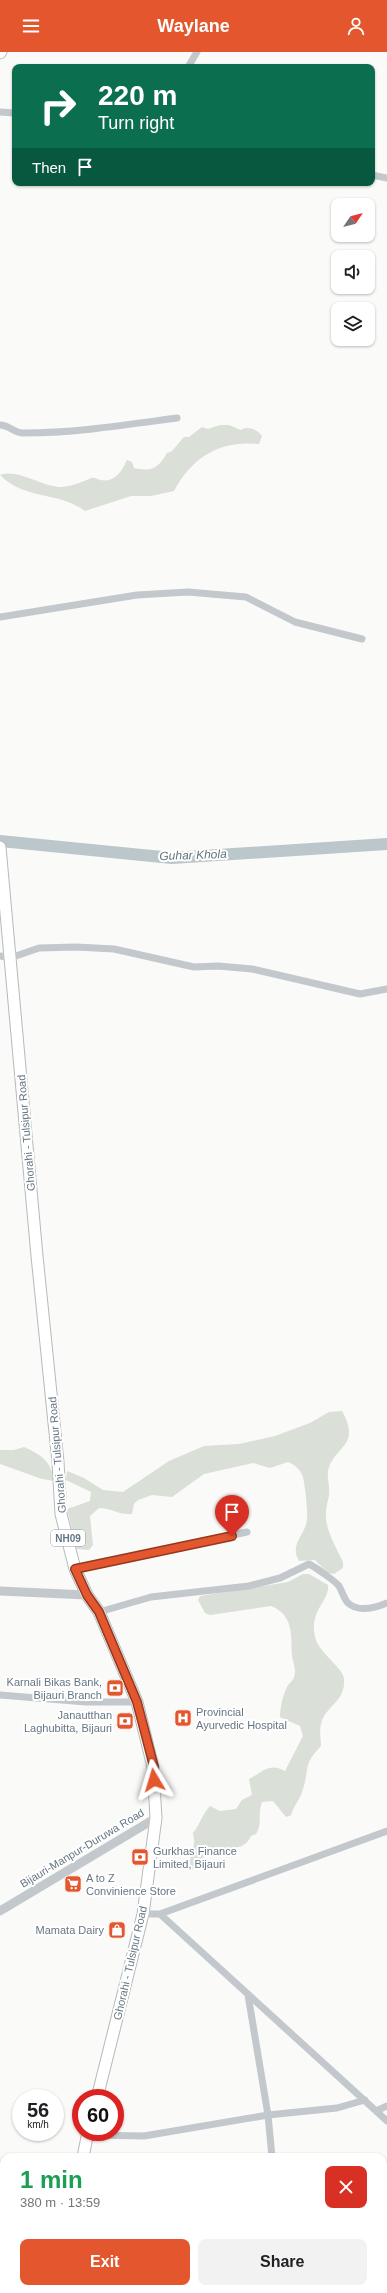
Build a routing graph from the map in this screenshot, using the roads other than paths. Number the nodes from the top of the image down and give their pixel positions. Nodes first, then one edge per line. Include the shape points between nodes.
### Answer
1 (197, 52) edge
2 (190, 64) edge
3 (0, 112) edge
4 (12, 112) edge
5 (375, 176) edge
6 (387, 178) edge
7 (177, 418) dead end
8 (0, 425) edge
9 (0, 617) edge
10 (362, 639) dead end
11 (0, 847) edge
12 (5, 957) edge
13 (387, 989) edge
14 (247, 1532) dead end
15 (75, 1569) junction
16 (0, 1591) edge
17 (87, 1595) junction
18 (387, 1603) edge
19 (99, 1612) junction
20 (0, 1695) edge
21 (137, 1702) junction
22 (156, 1818) junction
23 (387, 1832) edge
24 (0, 1911) edge
25 (143, 1914) junction
26 (160, 1914) junction
27 (248, 1995) junction
28 (99, 2089) edge
29 (365, 2100) junction
30 (387, 2106) edge
31 (376, 2111) junction
32 (268, 2115) junction
33 (387, 2121) edge
34 (124, 2135) edge
35 (86, 2141) edge
36 (84, 2153) edge
37 (272, 2153) edge

1 - 2 street
3 - 4 street
5 - 6 street
7 - 8 street via 59,433 19,433 6,425
9 - 10 street via 137,595 188,592 246,597 295,622
11 - 12 main road, NH09
12 - 13 street via 39,948 92,947 140,953 194,967 252,969 360,994
12 - 15 main road, Ghorahi - Tulsipur Road / NH09 via 58,1462 61,1514
14 - 15 street
15 - 17 main road, Ghorahi - Tulsipur Road / NH09
16 - 17 street
17 - 19 main road, Ghorahi - Tulsipur Road / NH09
18 - 19 street via 371,1609 359,1608 349,1603 338,1584 309,1564 280,1578 249,1586 151,1597
19 - 21 main road, Ghorahi - Tulsipur Road / NH09
20 - 21 street via 86,1702
21 - 22 main road, Ghorahi - Tulsipur Road / NH09 via 154,1767
22 - 24 street, Bijauri-Manpur-Duruwa Road
22 - 25 main road, Ghorahi - Tulsipur Road / NH09
23 - 26 street
25 - 26 street
25 - 28 main road, Ghorahi - Tulsipur Road / NH09
26 - 27 street
27 - 29 street
27 - 32 street
29 - 31 street
29 - 32 street via 337,2108
30 - 31 street
31 - 33 street
32 - 34 street via 144,2136
32 - 37 street
35 - 36 main road

